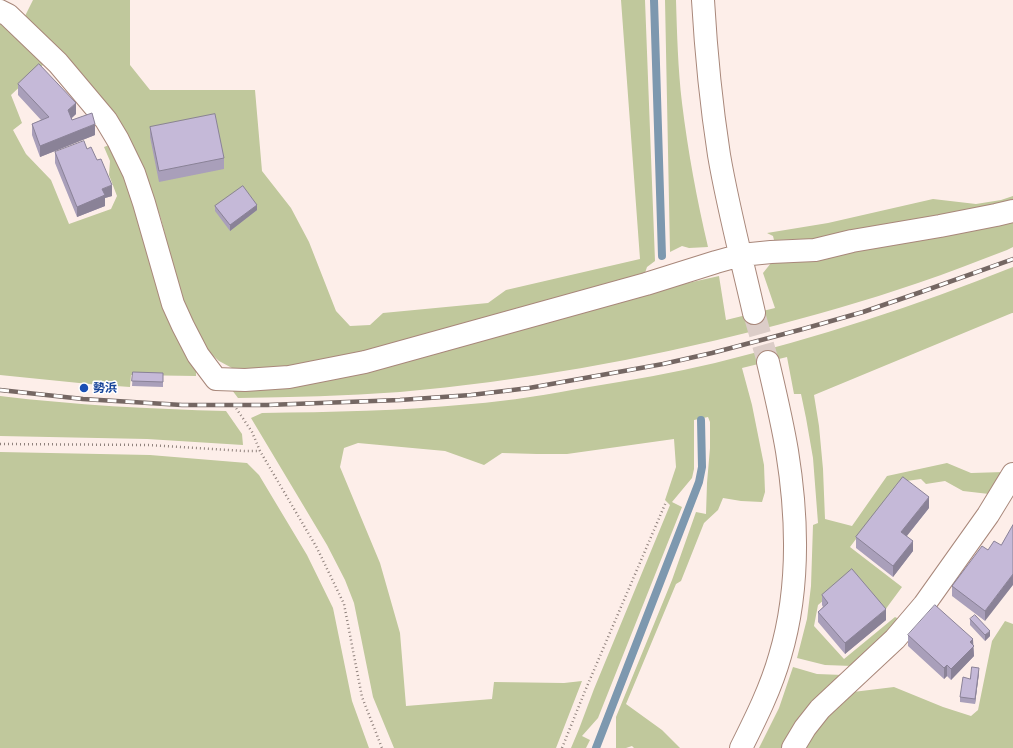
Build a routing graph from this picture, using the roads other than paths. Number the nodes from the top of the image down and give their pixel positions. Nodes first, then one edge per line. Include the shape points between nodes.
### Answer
1 (703, 0) edge
2 (0, 11) edge
3 (1013, 210) edge
4 (741, 255) junction
5 (754, 313) tunnel mouth
6 (768, 362) tunnel mouth
7 (1012, 478) edge
8 (741, 748) edge
9 (793, 748) edge

1 - 4 street via 713,114
2 - 4 street via 8,15 58,63 106,120 118,140 144,202 173,304 182,326 198,355 216,379 289,377 365,362
3 - 4 street via 815,250
4 - 5 street
6 - 8 street via 787,451 792,489 796,530 795,572 790,613 780,656 764,702
7 - 9 street via 924,605 895,639 820,709

